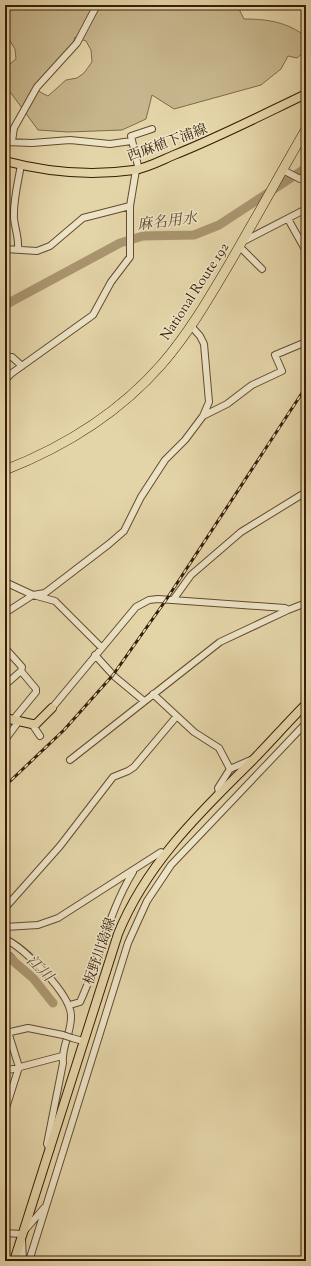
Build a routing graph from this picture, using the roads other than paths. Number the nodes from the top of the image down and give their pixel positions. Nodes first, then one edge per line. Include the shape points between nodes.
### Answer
1 (97, 5) edge
2 (306, 94) edge
3 (306, 128) edge
4 (152, 129) dead end
5 (8, 141) edge
6 (131, 141) junction
7 (5, 161) edge
8 (21, 165) junction
9 (136, 170) junction
10 (286, 171) junction
11 (302, 178) edge
12 (130, 206) junction
13 (306, 209) edge
14 (288, 219) junction
15 (241, 244) junction
16 (5, 249) edge
17 (18, 249) junction
18 (306, 251) edge
19 (262, 269) dead end
20 (191, 326) junction
21 (306, 342) edge
22 (5, 357) edge
23 (22, 366) junction
24 (5, 380) edge
25 (203, 416) junction
26 (5, 470) edge
27 (306, 492) edge
28 (5, 582) edge
29 (33, 595) junction
30 (173, 600) junction
31 (306, 603) edge
32 (288, 610) junction
33 (5, 613) edge
34 (101, 647) junction
35 (5, 648) edge
36 (95, 654) junction
37 (21, 671) junction
38 (5, 685) edge
39 (153, 694) junction
40 (144, 701) junction
41 (306, 704) edge
42 (52, 708) joint
43 (176, 717) junction
44 (12, 720) edge
45 (32, 724) junction
46 (306, 724) edge
47 (40, 736) dead end
48 (5, 740) edge
49 (70, 760) dead end
50 (252, 760) junction
51 (230, 768) junction
52 (219, 793) junction
53 (164, 854) junction
54 (134, 871) junction
55 (5, 908) edge
56 (5, 927) edge
57 (5, 939) edge
58 (70, 1005) junction
59 (7, 1033) edge
60 (83, 1041) junction
61 (62, 1056) junction
62 (19, 1066) junction
63 (5, 1071) edge
64 (5, 1111) edge
65 (50, 1150) junction
66 (46, 1206) junction
67 (5, 1233) edge
68 (21, 1234) junction
69 (14, 1261) edge
70 (22, 1261) edge
71 (29, 1261) edge

1 - 5 street via 76,43 37,87
2 - 9 main road, 西麻植下浦線 via 216,138
3 - 10 highway, National Route 192
4 - 6 street via 131,136
5 - 6 street via 32,143 70,140 110,144
6 - 9 street via 138,166
7 - 8 main road, 西麻植下浦線
8 - 9 main road, 西麻植下浦線 via 66,172
8 - 17 street via 14,211
9 - 12 street
10 - 11 street
10 - 15 highway, National Route 192 via 276,182
12 - 17 street via 83,218 59,239 43,248 29,251
12 - 23 street via 130,257 111,282 93,315
13 - 14 street
14 - 15 street
14 - 18 street
15 - 19 street
15 - 20 highway, National Route 192
16 - 17 street
20 - 25 street via 204,344 209,402
20 - 26 highway, National Route 192 via 141,386 102,418 59,445
21 - 25 street via 275,355 282,371 252,385 227,404
22 - 23 street via 12,357
23 - 24 street
25 - 29 street via 185,440 165,460 141,497 124,531 45,593
27 - 30 street via 241,532 191,575
28 - 29 street
29 - 33 street
29 - 34 street via 54,601
30 - 32 street
30 - 34 street via 154,599 136,607
31 - 32 street
32 - 39 street via 220,642
34 - 36 street
35 - 37 street via 22,667
36 - 40 street via 115,677
36 - 42 street
37 - 38 street
37 - 44 street via 36,692
39 - 40 street
39 - 43 street
40 - 49 street
41 - 50 main road, 板野川島線
42 - 45 main road via 36,724
43 - 51 street via 219,748
43 - 55 street via 134,767 113,777 60,846
44 - 45 main road
44 - 48 street
45 - 47 street
46 - 66 street via 183,851 147,901 128,943
50 - 51 street
50 - 52 main road, 板野川島線
51 - 52 street via 218,788
52 - 53 main road, 板野川島線
53 - 54 street via 161,852
53 - 60 main road, 板野川島線 via 125,915
54 - 56 street via 49,923
54 - 58 street via 112,913 80,1002
57 - 58 street via 25,953 63,992
58 - 61 street via 71,1020
59 - 60 street, bridge via 28,1028
59 - 62 street
60 - 65 main road, 板野川島線
61 - 62 street
61 - 65 street via 63,1063 47,1144
62 - 63 street
62 - 64 street
65 - 68 main road, 板野川島線
66 - 68 street
66 - 71 street
67 - 68 street
68 - 69 main road, 板野川島線
68 - 70 street

